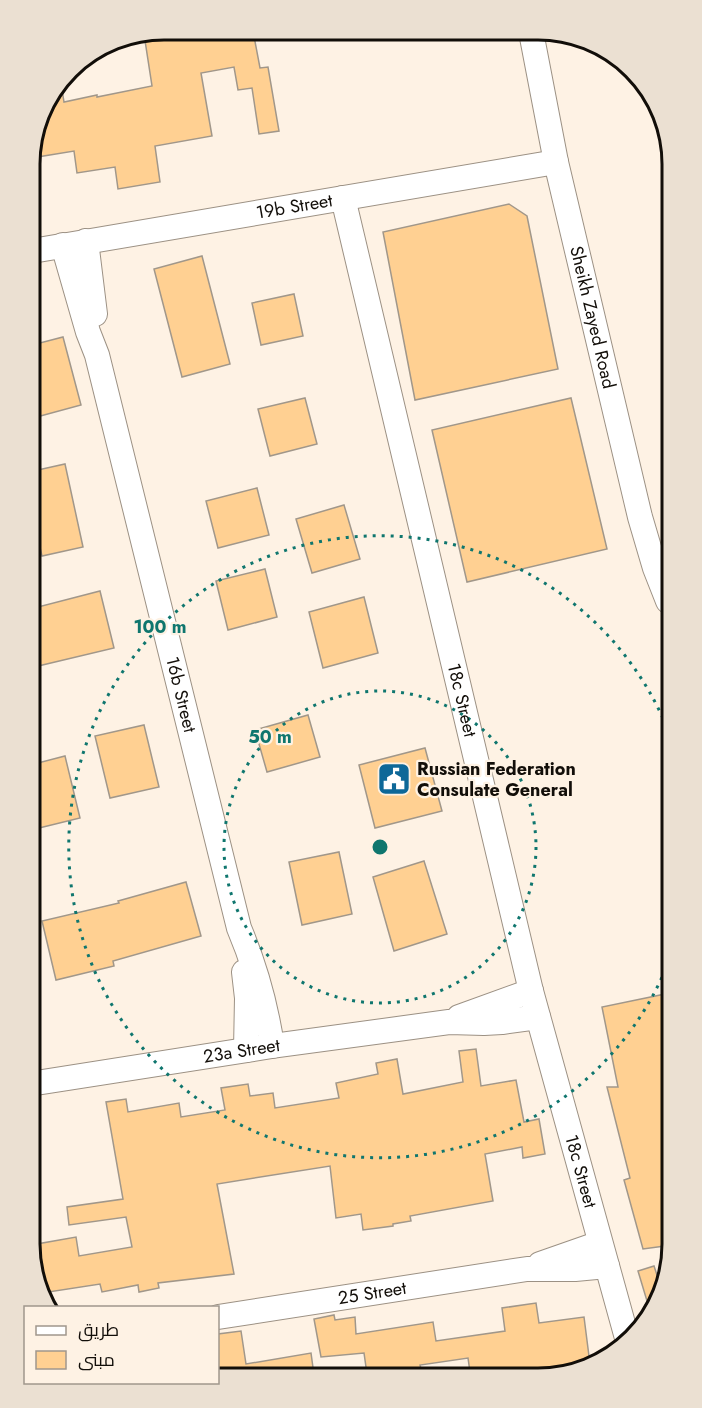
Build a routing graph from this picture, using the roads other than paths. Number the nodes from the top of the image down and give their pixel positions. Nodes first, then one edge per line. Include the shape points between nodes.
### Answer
1 (533, 40) edge
2 (556, 162) junction
3 (343, 198) junction
4 (74, 243) junction
5 (41, 249) edge
6 (662, 583) edge
7 (239, 928) junction
8 (531, 991) junction
9 (538, 1017) junction
10 (449, 1022) junction
11 (272, 1046) junction
12 (246, 1050) junction
13 (40, 1082) edge
14 (603, 1255) junction
15 (219, 1317) edge
16 (625, 1331) edge

1 - 2 street, Sheikh Zayed Road
2 - 3 street, 19b Street
2 - 6 street, Sheikh Zayed Road via 640,517
3 - 4 street, 19b Street
3 - 8 street, 18c Street
4 - 5 street, 19b Street
4 - 7 street, 16b Street via 97,332 97,355
7 - 11 street, 16b Street via 256,972
7 - 12 street, 16b Street via 247,998
8 - 9 street, 18c Street
8 - 10 street, 23a Street
9 - 10 street, 23a Street
9 - 14 street, 18c Street
10 - 11 street, 23a Street
11 - 12 street, 23a Street
12 - 13 street, 23a Street
14 - 15 street, 25 Street via 575,1269 527,1269
14 - 16 street, 18c Street

